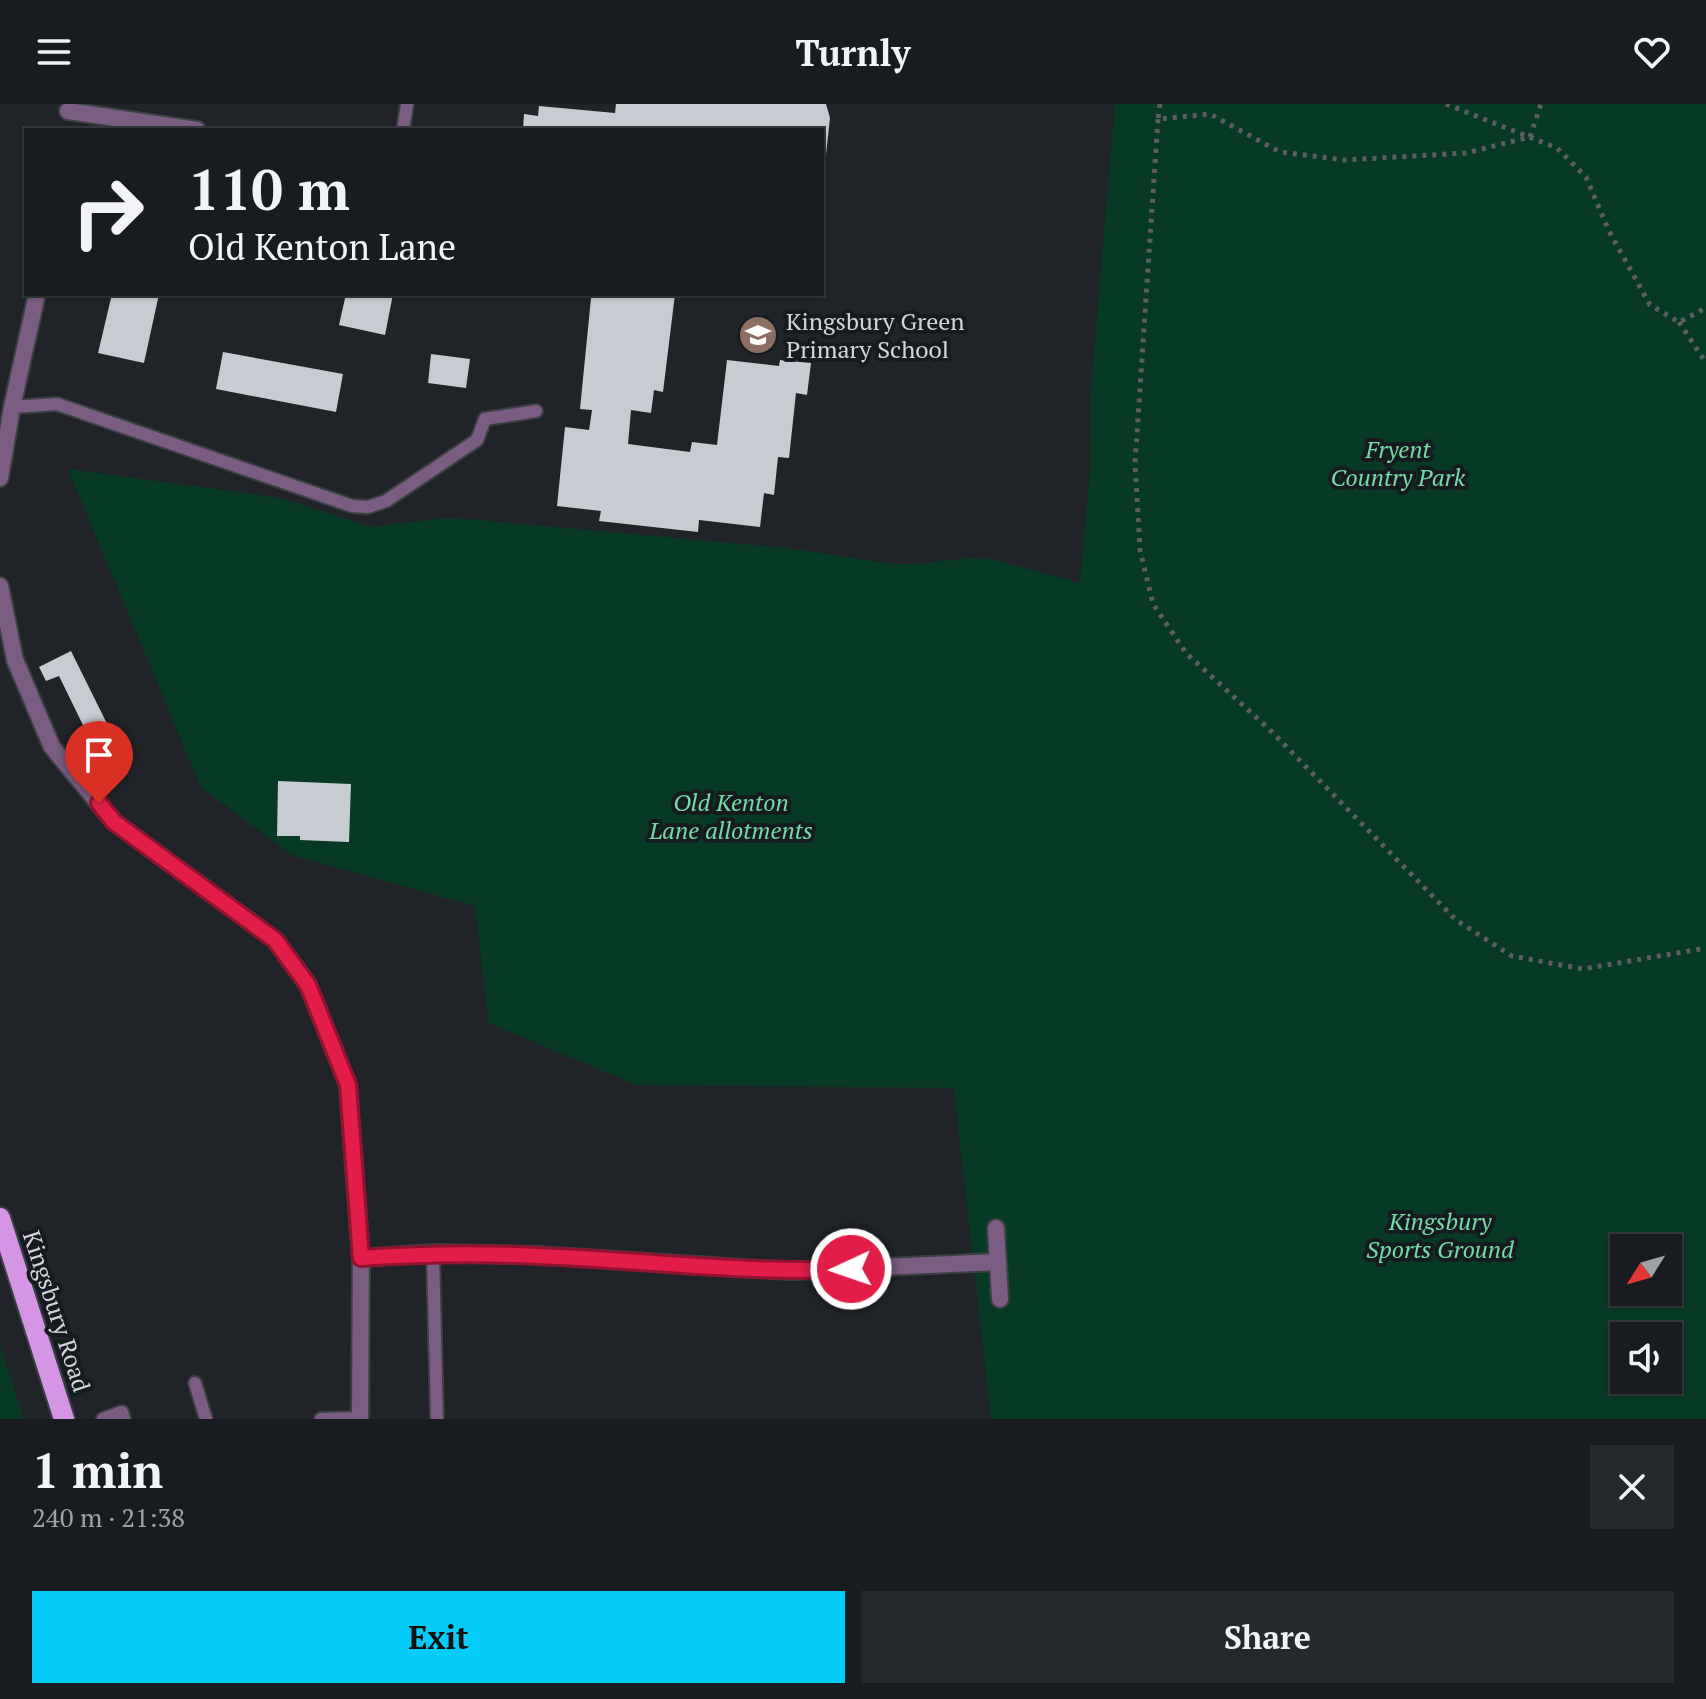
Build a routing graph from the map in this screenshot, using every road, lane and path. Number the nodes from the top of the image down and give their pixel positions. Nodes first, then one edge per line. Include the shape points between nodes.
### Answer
1 (407, 104) edge
2 (1160, 104) edge
3 (1446, 104) edge
4 (1541, 104) edge
5 (68, 108) edge
6 (1158, 119) junction
7 (65, 128) edge
8 (185, 128) edge
9 (403, 128) edge
10 (1530, 137) junction
11 (37, 296) edge
12 (1706, 308) edge
13 (1679, 322) junction
14 (1706, 363) edge
15 (12, 407) junction
16 (536, 411) dead end
17 (0, 478) edge
18 (0, 586) edge
19 (1706, 948) edge
20 (0, 1218) edge
21 (996, 1228) dead end
22 (433, 1253) junction
23 (361, 1258) junction
24 (998, 1262) junction
25 (1000, 1299) dead end
26 (195, 1383) dead end
27 (360, 1418) edge
28 (64, 1419) edge
29 (103, 1419) edge
30 (124, 1419) edge
31 (206, 1419) edge
32 (321, 1419) edge
33 (437, 1419) edge

1 - 9 lane
2 - 6 path
3 - 10 path
4 - 10 path
5 - 7 street
5 - 8 street
6 - 10 path via 1210,114 1280,152 1345,160 1466,153
6 - 19 path via 1135,464 1140,550 1153,604 1186,653 1269,729 1456,920 1512,956 1583,969
10 - 13 path via 1557,148 1586,177 1650,305
11 - 15 street
12 - 13 path
13 - 14 path
15 - 16 lane via 57,404 352,506 368,507 386,501 477,440 485,419
15 - 17 street
18 - 23 street via 15,660 52,747 114,822 275,940 308,985 348,1085
20 - 28 main road, Kingsbury Road
21 - 24 street
22 - 23 street
22 - 24 street via 792,1271
22 - 33 lane
23 - 27 street
24 - 25 street
26 - 31 lane
27 - 32 lane
29 - 30 lane via 122,1412

